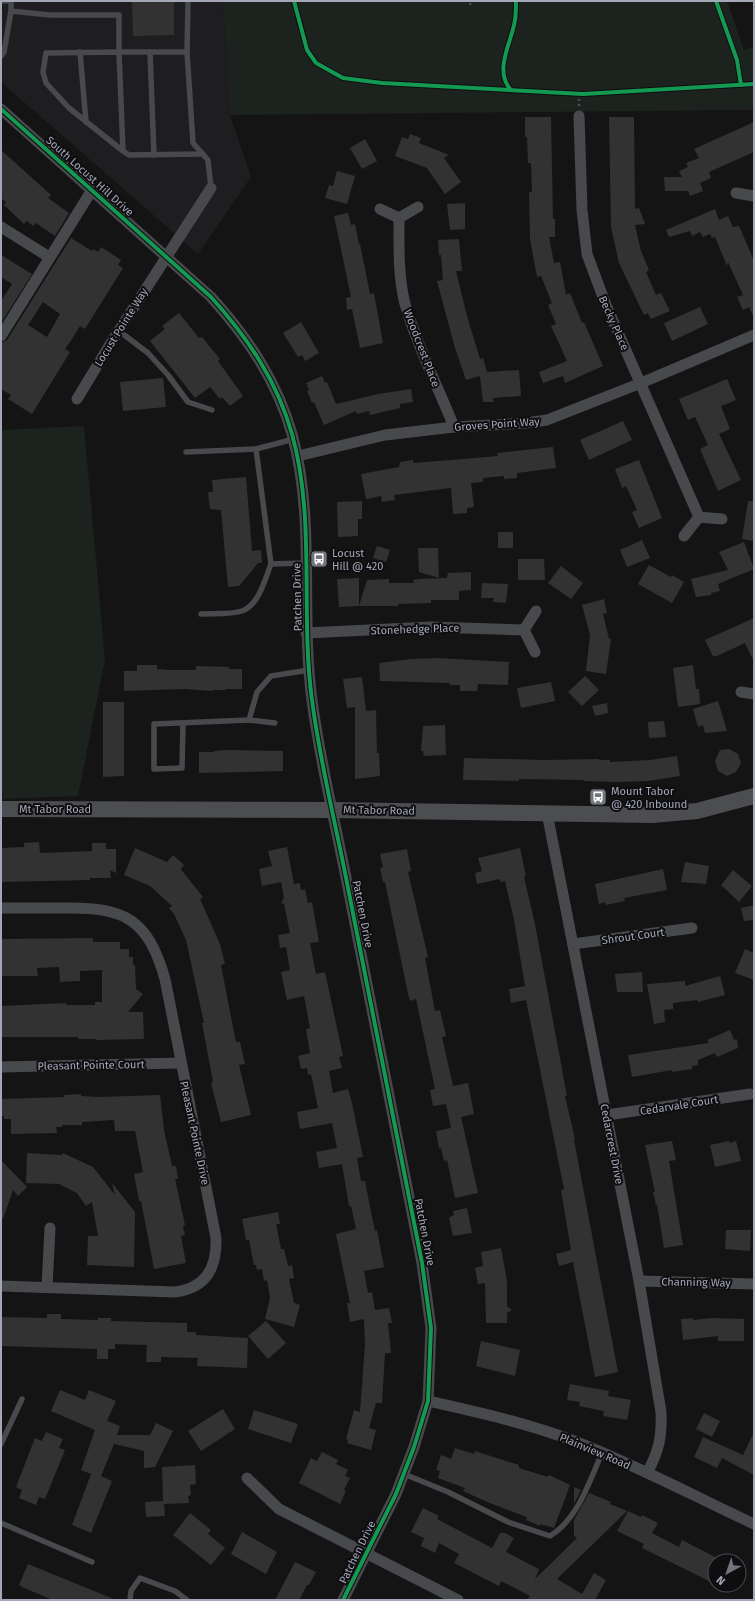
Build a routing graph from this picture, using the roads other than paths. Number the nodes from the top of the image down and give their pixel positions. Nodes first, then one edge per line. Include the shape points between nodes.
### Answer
1 (1, 1) edge
2 (11, 1) edge
3 (188, 1) edge
4 (11, 11) junction
5 (80, 52) junction
6 (119, 52) junction
7 (150, 52) junction
8 (187, 52) junction
9 (1, 56) edge
10 (1, 109) edge
11 (578, 116) dead end
12 (86, 122) junction
13 (123, 151) junction
14 (203, 154) junction
15 (154, 155) junction
16 (211, 188) joint
17 (92, 190) junction
18 (736, 193) dead end
19 (754, 196) edge
20 (418, 207) dead end
21 (380, 209) dead end
22 (399, 218) junction
23 (1, 227) edge
24 (49, 257) junction
25 (166, 257) junction
26 (119, 330) junction
27 (754, 335) edge
28 (1, 336) edge
29 (641, 383) junction
30 (77, 399) dead end
31 (212, 410) dead end
32 (454, 427) junction
33 (294, 439) junction
34 (256, 449) junction
35 (186, 452) dead end
36 (298, 456) junction
37 (699, 517) junction
38 (722, 519) dead end
39 (684, 536) dead end
40 (306, 563) junction
41 (271, 564) junction
42 (536, 611) dead end
43 (201, 614) dead end
44 (524, 630) junction
45 (306, 633) junction
46 (535, 652) dead end
47 (309, 670) junction
48 (741, 692) dead end
49 (754, 694) edge
50 (249, 720) junction
51 (183, 723) junction
52 (275, 724) dead end
53 (754, 796) edge
54 (1, 809) edge
55 (332, 810) junction
56 (547, 813) junction
57 (1, 908) edge
58 (692, 928) dead end
59 (573, 944) junction
60 (180, 1063) junction
61 (1, 1067) edge
62 (750, 1094) dead end
63 (607, 1115) junction
64 (50, 1228) dead end
65 (639, 1281) junction
66 (754, 1284) edge
67 (1, 1286) edge
68 (47, 1287) junction
69 (22, 1398) dead end
70 (428, 1401) junction
71 (1, 1444) edge
72 (602, 1453) junction
73 (646, 1473) junction
74 (404, 1474) junction
75 (247, 1478) dead end
76 (1, 1523) edge
77 (754, 1524) edge
78 (366, 1554) junction
79 (92, 1562) dead end
80 (130, 1600) edge
81 (187, 1600) edge
82 (343, 1600) edge
83 (458, 1600) edge

1 - 2 lane
2 - 4 lane
3 - 8 lane
4 - 6 lane via 50,15 119,15
4 - 9 lane via 4,52
5 - 6 lane
5 - 12 lane
5 - 12 lane via 46,53 43,72 46,83
6 - 7 lane
6 - 13 lane
7 - 8 lane
7 - 15 lane
8 - 14 lane via 194,142
10 - 17 street, South Locust Hill Drive
11 - 29 street, Becky Place via 582,210 587,254 606,305
12 - 13 lane
13 - 15 lane via 130,155
14 - 15 lane
14 - 16 lane via 208,160
16 - 25 street, Locust Pointe Way
17 - 24 street
17 - 25 street, South Locust Hill Drive
18 - 19 street
20 - 22 street
21 - 22 street
22 - 32 street, Woodcrest Place via 399,256 405,303
23 - 24 street
24 - 28 street
25 - 26 street, Locust Pointe Way
25 - 33 street, Patchen Drive via 211,297 247,340 274,384
26 - 30 street, Locust Pointe Way
26 - 31 lane via 148,354 188,402
27 - 29 street, Groves Point Way
29 - 32 street, Groves Point Way via 546,420 526,424
29 - 37 street, Becky Place
32 - 36 street, Groves Point Way via 385,435
33 - 34 lane
33 - 36 street, Patchen Drive
34 - 35 lane
34 - 41 lane
36 - 40 street, Patchen Drive via 305,511
37 - 38 street
37 - 39 street
40 - 41 lane
40 - 45 street, Patchen Drive
41 - 43 lane via 261,591 251,605 242,611
42 - 44 street
44 - 45 street, Stonehedge Place via 431,627
44 - 46 street
45 - 47 street, Patchen Drive
47 - 50 lane via 271,676 257,692
47 - 55 street, Patchen Drive
48 - 49 street
50 - 51 lane
50 - 52 lane
51 - 51 lane via 154,724 154,769 182,768
53 - 56 street, Mt Tabor Road via 722,806 674,813 628,816
54 - 55 street, Mt Tabor Road
55 - 56 street, Mt Tabor Road
55 - 70 street, Patchen Drive via 422,1263 431,1328
56 - 59 street, Cedarcrest Drive
57 - 60 street, Pleasant Pointe Drive via 90,908 113,912 138,925 158,955 165,979
58 - 59 street, Shrout Court
59 - 63 street, Cedarcrest Drive
60 - 61 street, Pleasant Pointe Court
60 - 68 street, Pleasant Pointe Drive via 216,1238 215,1261 208,1274 199,1284 188,1290 174,1292
62 - 63 street, Cedarvale Court
63 - 65 street, Cedarcrest Drive
64 - 68 street
65 - 66 street, Channing Way
65 - 73 street, Cedarcrest Drive via 661,1412 662,1432 659,1449
67 - 68 street, Pleasant Pointe Drive
69 - 71 lane
70 - 72 street, Plainview Road via 525,1424
70 - 74 street, Patchen Drive
72 - 73 street, Plainview Road
72 - 74 lane via 577,1507 563,1529 550,1536 508,1522 448,1492
73 - 77 street, Plainview Road
74 - 78 street, Patchen Drive
75 - 78 street via 279,1509
76 - 79 lane
78 - 82 street, Patchen Drive
78 - 83 street
80 - 81 lane via 131,1590 140,1578 175,1591

